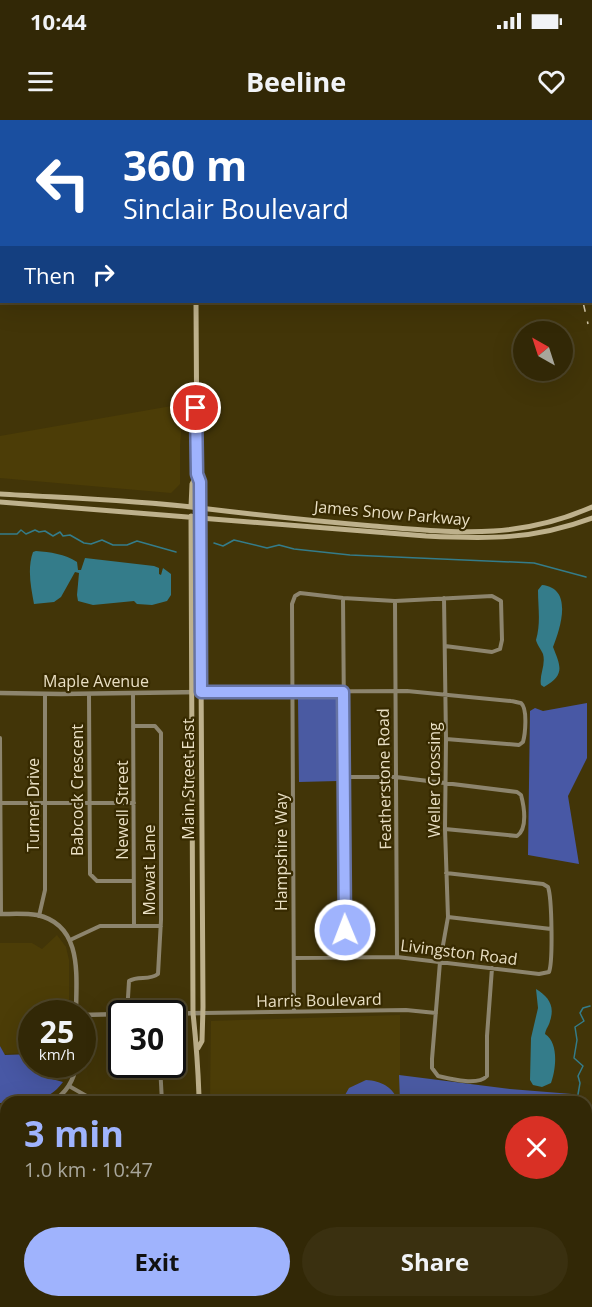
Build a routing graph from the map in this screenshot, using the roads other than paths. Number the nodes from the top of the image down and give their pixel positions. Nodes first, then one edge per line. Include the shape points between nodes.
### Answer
1 (196, 303) edge
2 (197, 474) junction
3 (0, 494) edge
4 (0, 502) edge
5 (190, 507) junction
6 (592, 507) edge
7 (200, 508) junction
8 (191, 516) junction
9 (200, 517) junction
10 (592, 518) edge
11 (343, 598) junction
12 (444, 598) junction
13 (394, 600) junction
14 (445, 646) junction
15 (395, 691) junction
16 (193, 692) junction
17 (201, 692) junction
18 (293, 692) junction
19 (343, 692) junction
20 (0, 693) edge
21 (133, 693) junction
22 (446, 693) junction
23 (45, 694) junction
24 (89, 694) junction
25 (133, 726) junction
26 (0, 738) edge
27 (446, 739) junction
28 (343, 777) junction
29 (396, 777) junction
30 (0, 782) edge
31 (445, 783) junction
32 (0, 803) edge
33 (89, 803) junction
34 (134, 803) junction
35 (45, 804) junction
36 (0, 826) edge
37 (445, 829) junction
38 (446, 873) junction
39 (134, 881) junction
40 (0, 914) edge
41 (39, 916) junction
42 (448, 917) junction
43 (134, 926) junction
44 (161, 926) junction
45 (551, 929) junction
46 (70, 940) junction
47 (346, 957) junction
48 (397, 957) junction
49 (294, 958) junction
50 (440, 962) junction
51 (492, 968) junction
52 (76, 1000) edge
53 (128, 1000) edge
54 (294, 1012) junction
55 (186, 1013) edge
56 (193, 1013) junction
57 (202, 1013) junction
58 (436, 1013) junction
59 (198, 1048) junction
60 (72, 1078) edge
61 (161, 1078) edge
62 (69, 1086) junction
63 (60, 1096) edge
64 (86, 1096) edge
65 (162, 1096) edge
66 (200, 1096) edge

1 - 2 main road, Main Street East
2 - 5 main road, Main Street East
2 - 7 main road, Main Street East
3 - 5 main road, James Snow Parkway
4 - 8 main road, James Snow Parkway
5 - 7 main road, James Snow Parkway
5 - 8 street, Main Street East
6 - 7 main road, James Snow Parkway via 542,525 490,533 349,524
7 - 9 main road, Main Street East
8 - 9 main road, James Snow Parkway
8 - 16 main road, Main Street East
9 - 10 main road, James Snow Parkway via 483,539 542,533
9 - 17 main road, Main Street East
11 - 13 street
11 - 18 street, Hampshire Way via 300,593 295,596
11 - 19 street
12 - 13 street
12 - 14 street, Weller Crossing
12 - 14 street via 492,596 501,601 502,607 500,649 492,652
13 - 15 street, Featherstone Road
14 - 22 street, Weller Crossing
15 - 19 street
15 - 22 street
15 - 29 street, Featherstone Road
16 - 17 street, Maple Avenue
16 - 21 street, Maple Avenue
16 - 56 main road, Main Street East
17 - 18 street
17 - 57 main road, Main Street East
18 - 19 street
18 - 49 street, Hampshire Way
19 - 28 street
20 - 23 street, Maple Avenue
21 - 24 street, Maple Avenue
21 - 25 street, Newell Street
22 - 27 street, Weller Crossing
22 - 27 street via 520,703 525,725 523,742 514,746
23 - 24 street, Maple Avenue
23 - 35 street, Turner Drive
24 - 33 street, Babcock Crescent
25 - 34 street, Newell Street
25 - 44 street, Mowat Lane via 155,726 160,734
26 - 30 street
27 - 31 street, Weller Crossing
28 - 29 street
28 - 47 street
29 - 31 street
29 - 48 street, Featherstone Road
30 - 32 street
31 - 37 street, Weller Crossing
31 - 37 street via 517,792 522,797 524,820 522,833 517,836
32 - 35 street
32 - 36 street
33 - 34 street
33 - 35 street
33 - 39 street, Babcock Crescent via 92,878
34 - 39 street, Newell Street
35 - 41 street, Turner Drive via 45,890
36 - 40 street
37 - 38 street, Weller Crossing
38 - 42 street, Weller Crossing
38 - 45 street via 545,885 550,892
39 - 43 street, Newell Street
40 - 41 street
41 - 46 street via 56,924
42 - 45 street
42 - 50 street, Weller Crossing
43 - 44 street
43 - 46 street via 96,926
44 - 53 street, Mowat Lane via 158,974 129,981
45 - 51 street, Livingston Road via 549,972
46 - 52 street via 76,961
47 - 48 street, Livingston Road
47 - 49 street, Livingston Road
48 - 50 street, Livingston Road
49 - 54 street, Hampshire Way
50 - 51 street, Livingston Road
50 - 58 street, Weller Crossing
51 - 58 street, Weller Crossing via 488,1071 483,1080 435,1074 432,1068
54 - 57 street, Harris Boulevard
54 - 58 street, Harris Boulevard
55 - 56 street
56 - 57 street
56 - 59 main road, Main Street East
57 - 59 main road, Main Street East via 202,1041
59 - 66 main road, Main Street East
60 - 62 street
61 - 65 street
62 - 63 street
62 - 64 street

